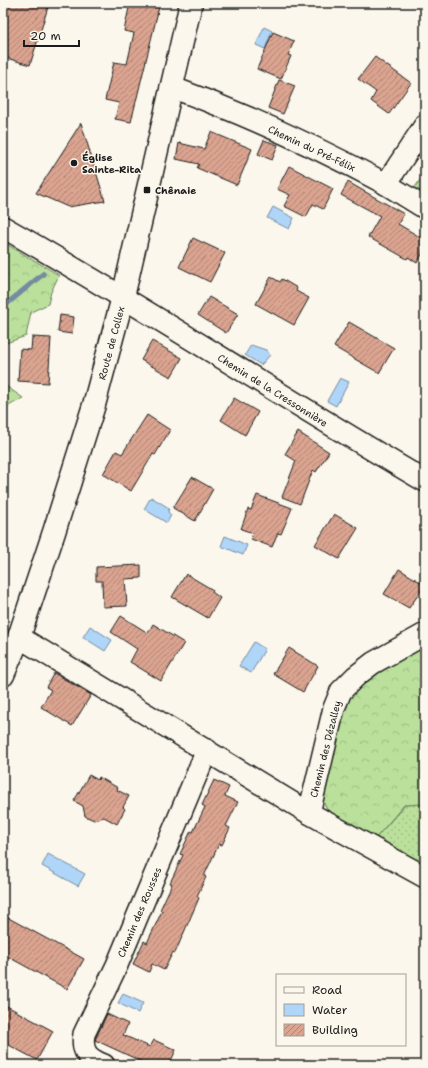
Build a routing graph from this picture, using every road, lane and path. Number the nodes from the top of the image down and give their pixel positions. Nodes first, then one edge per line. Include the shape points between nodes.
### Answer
1 (191, 3) edge
2 (171, 87) junction
3 (421, 139) edge
4 (386, 184) junction
5 (425, 208) edge
6 (3, 227) edge
7 (123, 297) junction
8 (425, 480) edge
9 (425, 634) edge
10 (19, 637) junction
11 (3, 675) edge
12 (207, 750) junction
13 (308, 813) junction
14 (425, 877) edge
15 (104, 1065) edge

1 - 2 street, Route de Collex
2 - 4 street, Chemin du Pré-Félix via 212,102 299,141
2 - 7 street, Route de Collex
3 - 4 street
4 - 5 street, Chemin du Pré-Félix
6 - 7 street, Chemin de la Cressonnière
7 - 8 street, Chemin de la Cressonnière via 285,398
7 - 10 street, Route de Collex via 91,415
9 - 13 street, Chemin des Dézalley via 373,663 341,691 334,708
10 - 11 street, Route de Collex
10 - 12 street
12 - 13 street
12 - 15 street, Chemin des Rousses via 117,965 84,1034 82,1045 86,1054 91,1060
13 - 14 street

